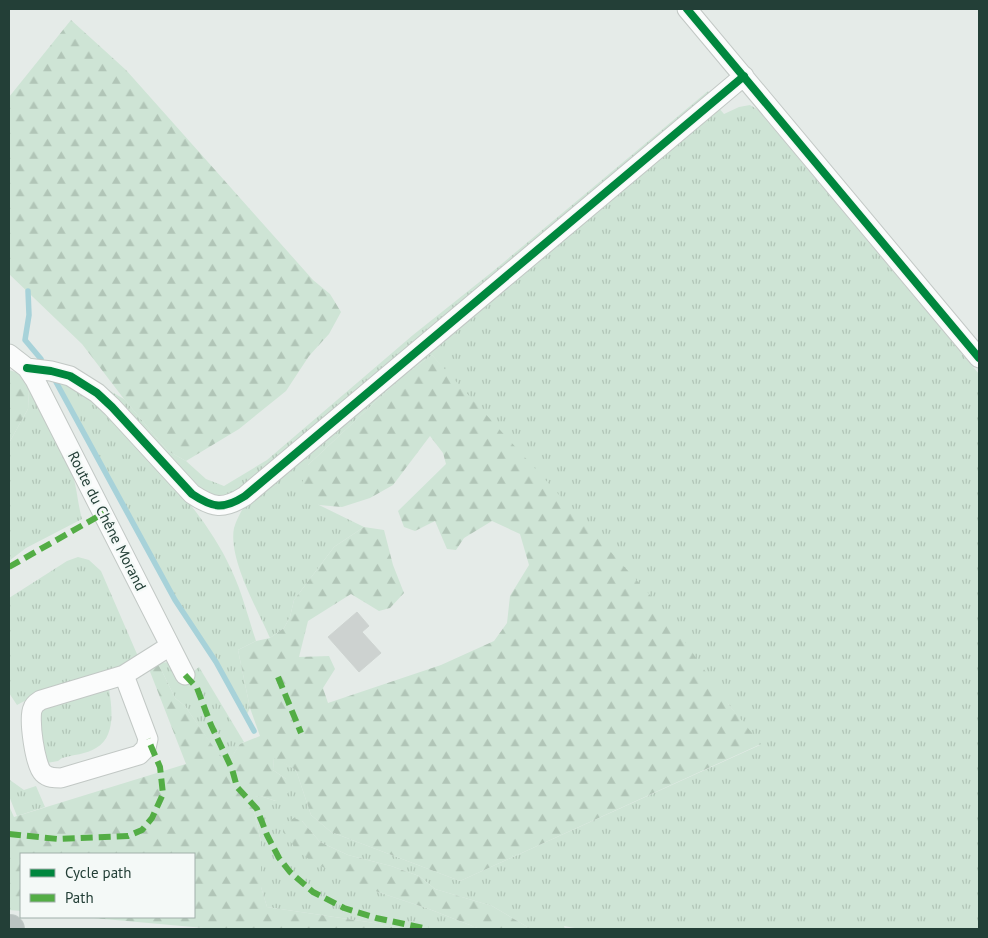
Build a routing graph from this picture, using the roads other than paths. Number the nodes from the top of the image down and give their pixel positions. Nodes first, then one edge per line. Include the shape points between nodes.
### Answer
1 (687, 9) edge
2 (744, 76) junction
3 (9, 354) edge
4 (979, 358) edge
5 (27, 368) junction
6 (170, 646) junction
7 (124, 675) junction
8 (185, 675) dead end

1 - 2 street
2 - 4 street
2 - 5 street via 234,503 214,506 203,502 182,484 97,393 70,376
3 - 5 street, Route du Chêne Morand
5 - 6 street, Route du Chêne Morand
6 - 7 street
6 - 8 street, Route du Chêne Morand
7 - 7 street via 41,700 34,705 33,737 38,767 43,774 61,778 139,755 146,748 148,739

